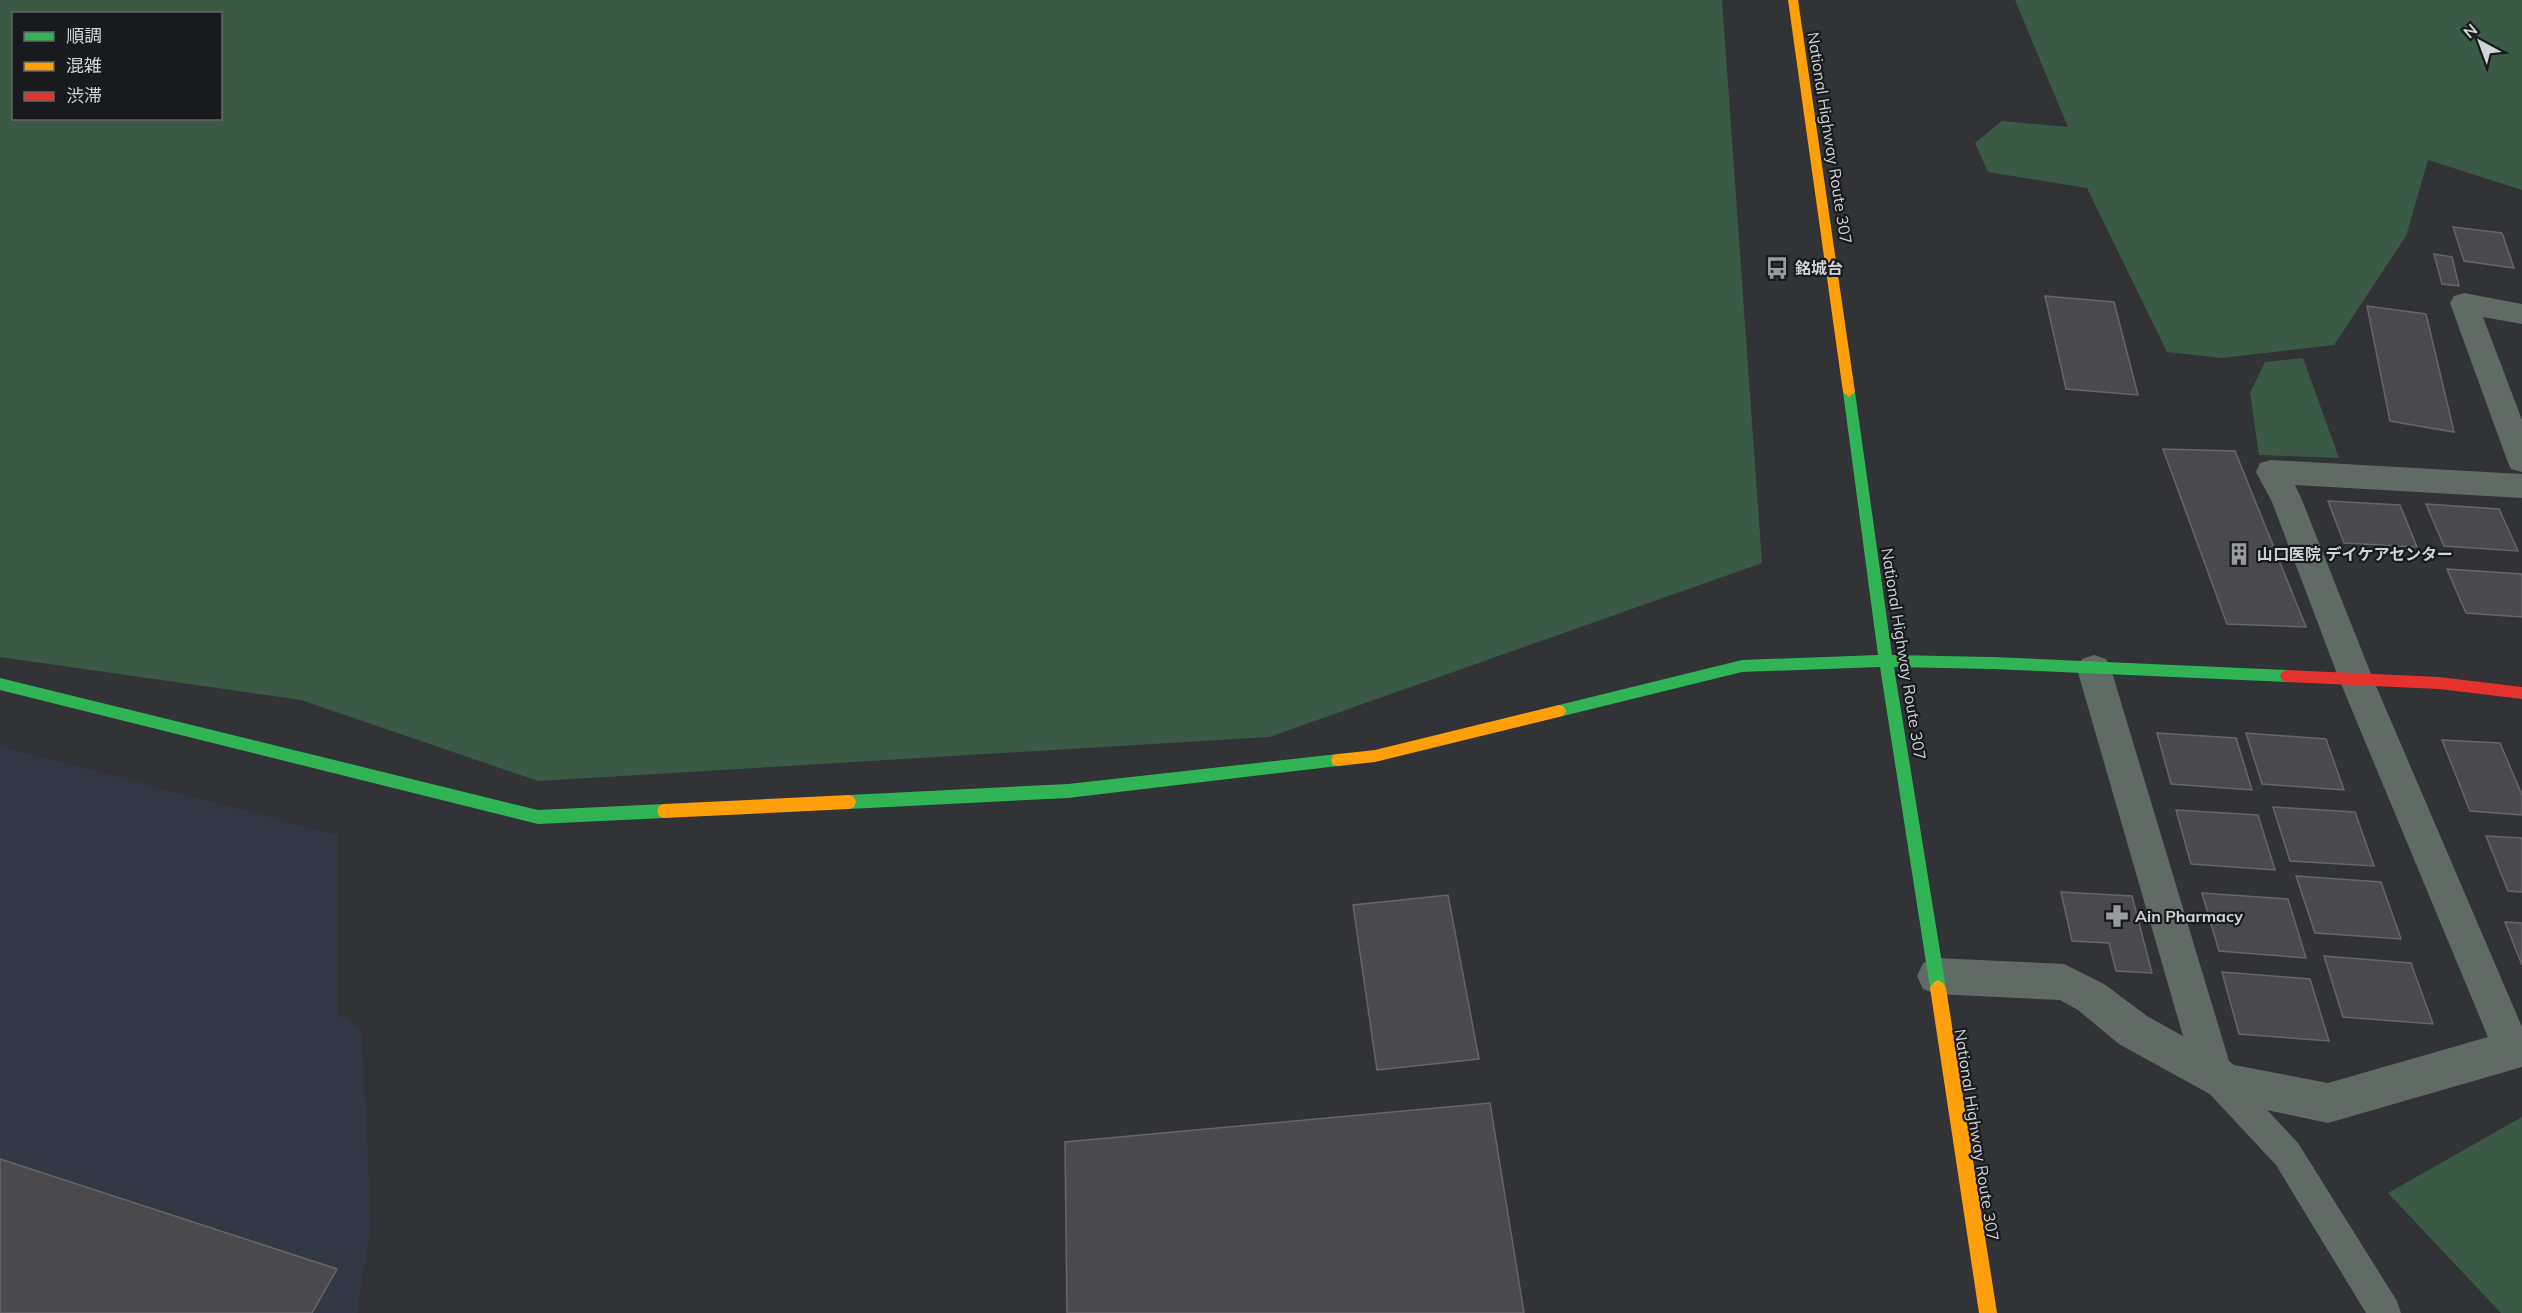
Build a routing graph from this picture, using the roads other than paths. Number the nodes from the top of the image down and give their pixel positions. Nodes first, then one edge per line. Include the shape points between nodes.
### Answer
1 (1793, 0) edge
2 (2522, 314) edge
3 (2522, 460) edge
4 (2522, 486) edge
5 (1886, 662) junction
6 (2094, 669) junction
7 (2356, 679) junction
8 (0, 684) edge
9 (2522, 693) edge
10 (1936, 976) junction
11 (2517, 1049) edge
12 (2213, 1074) junction
13 (1988, 1313) edge
14 (2385, 1313) edge

1 - 5 main road, National Highway Route 307
2 - 3 street via 2464,303
4 - 7 street via 2271,472 2287,500
5 - 6 main road
5 - 8 main road via 1742,666 1375,756 1068,791 538,817
5 - 10 main road, National Highway Route 307
6 - 7 main road
6 - 12 street
7 - 9 main road
7 - 11 street
10 - 12 street via 2064,982 2091,997 2133,1030
10 - 13 main road, National Highway Route 307
11 - 12 street via 2328,1103 2229,1083
12 - 14 lane via 2287,1154

